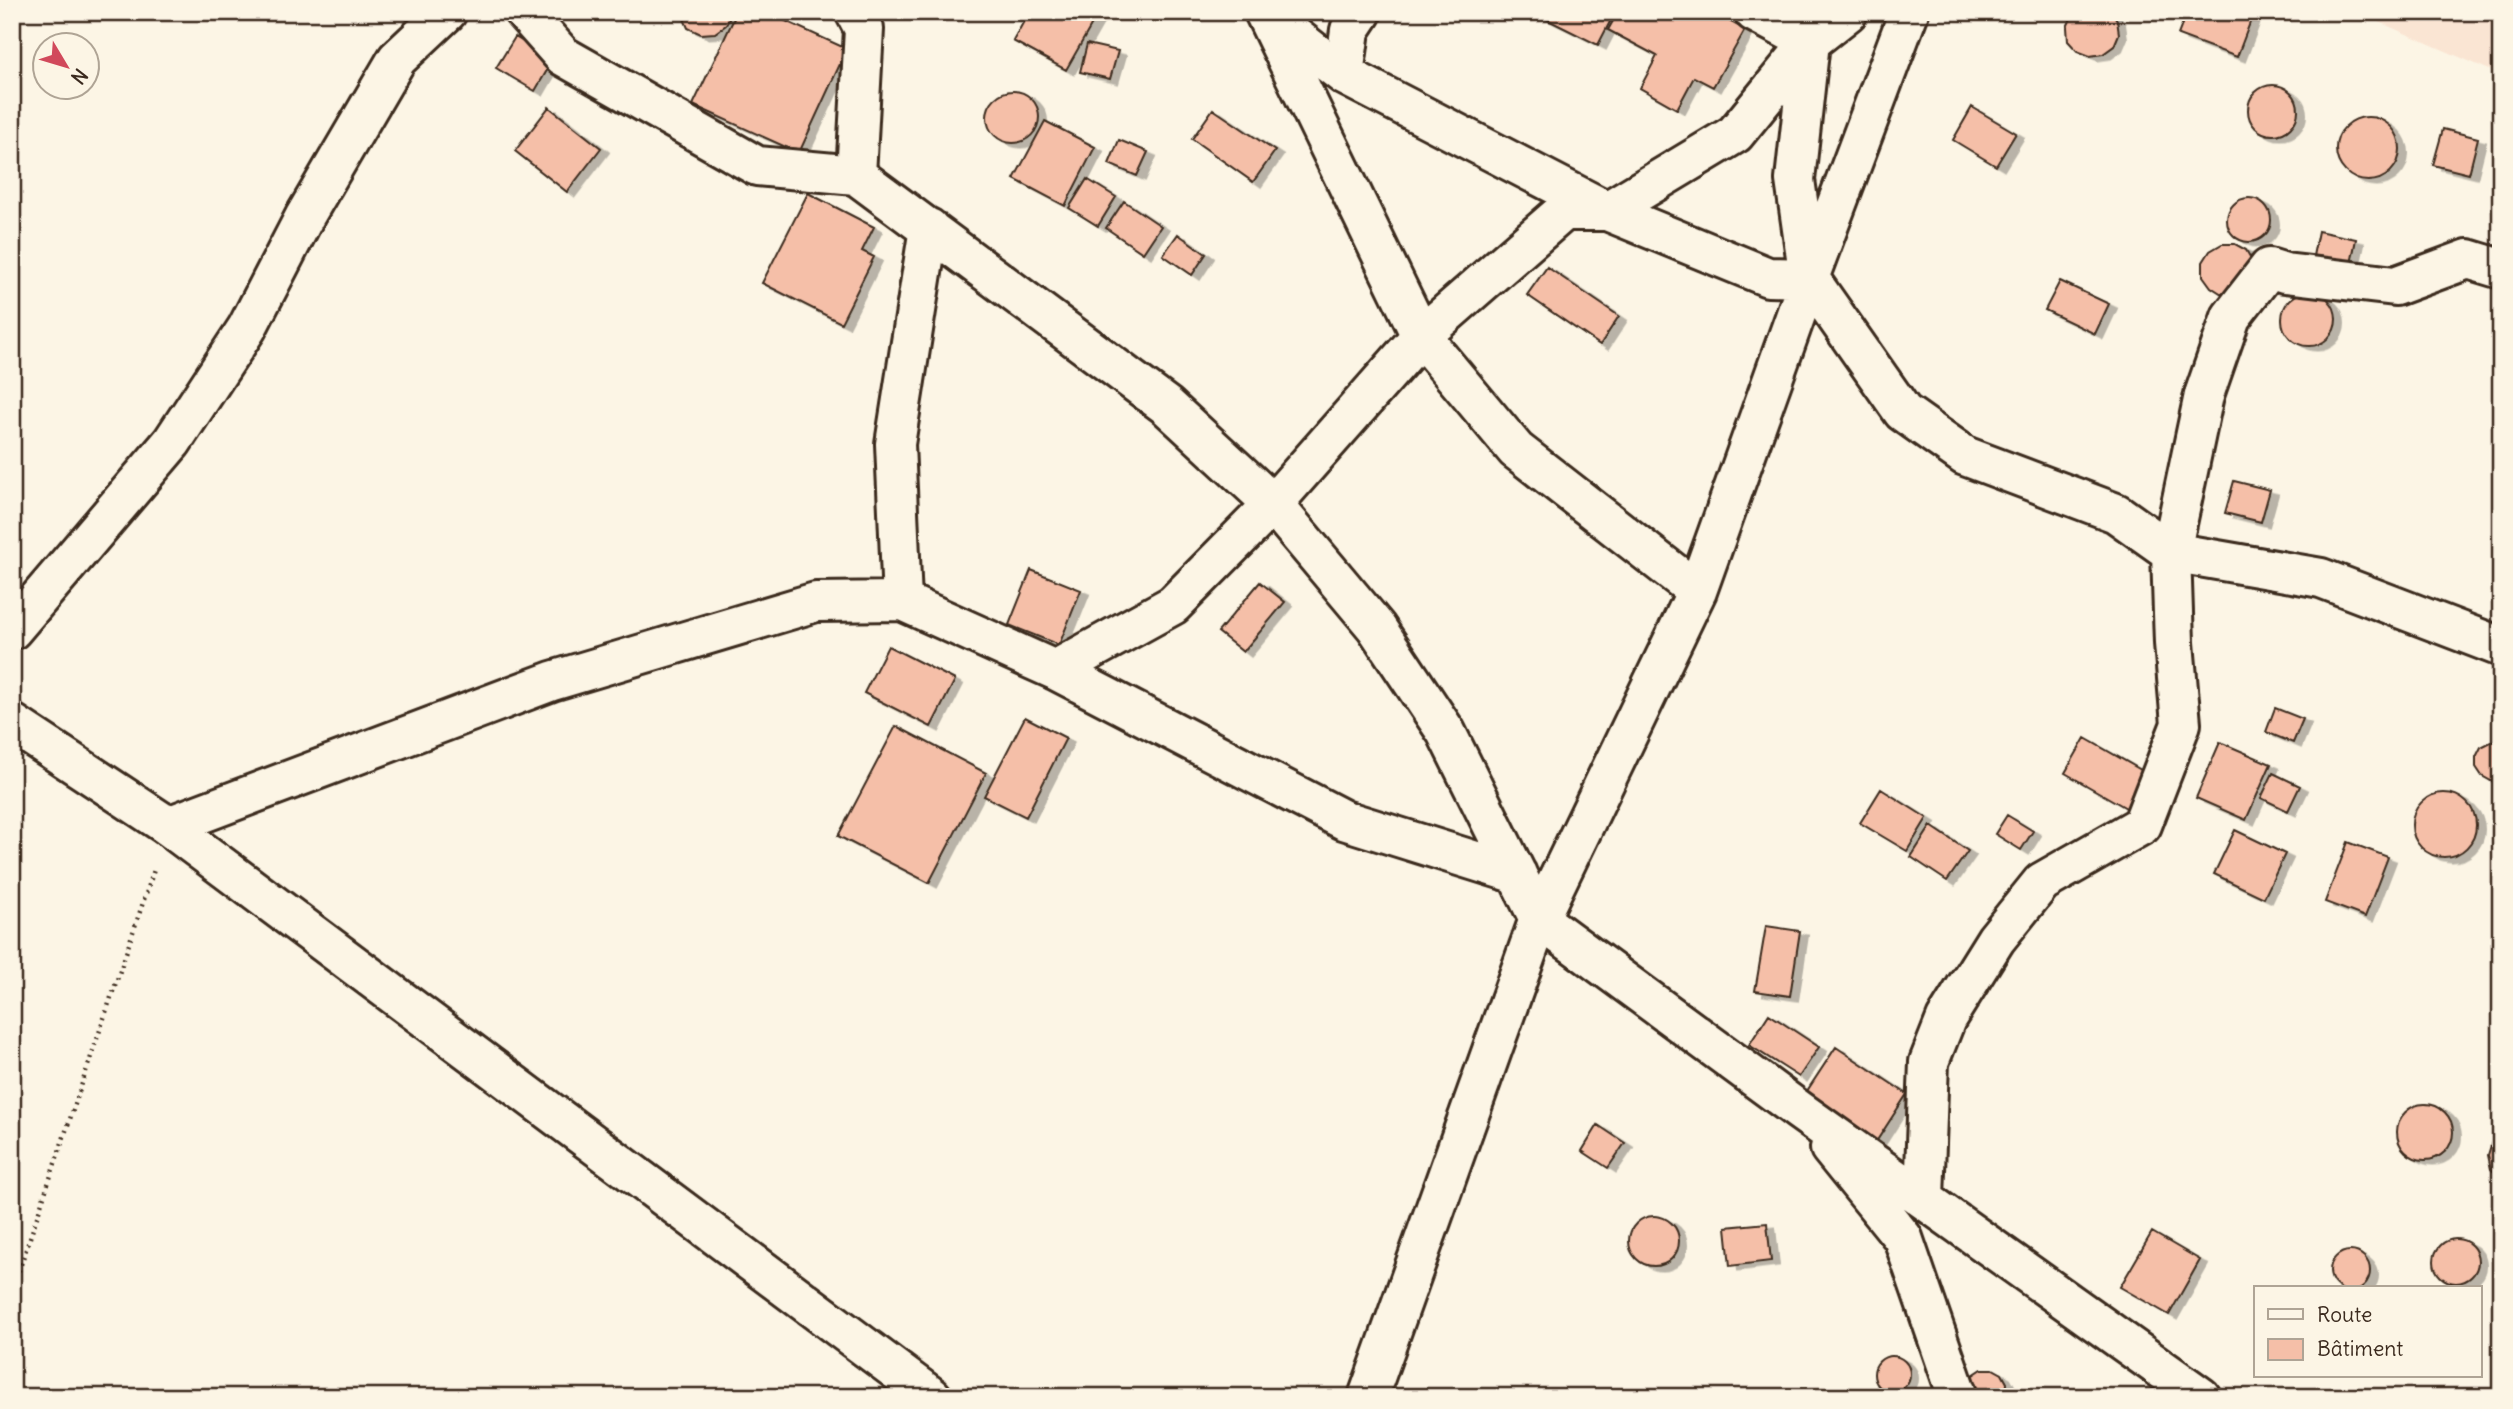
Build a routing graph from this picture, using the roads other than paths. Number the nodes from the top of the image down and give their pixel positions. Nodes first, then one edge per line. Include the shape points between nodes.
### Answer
1 (447, 12) edge
2 (524, 12) edge
3 (855, 12) edge
4 (1362, 12) edge
5 (1754, 12) edge
6 (1847, 12) edge
7 (1909, 12) edge
8 (1264, 13) edge
9 (1810, 42) junction
10 (1344, 75) junction
11 (856, 175) junction
12 (1606, 211) junction
13 (929, 228) junction
14 (2501, 269) edge
15 (1809, 278) junction
16 (1421, 336) junction
17 (1273, 505) junction
18 (2171, 552) junction
19 (1697, 591) junction
20 (902, 601) junction
21 (12, 630) edge
22 (2501, 646) edge
23 (1055, 670) junction
24 (12, 723) edge
25 (168, 826) junction
26 (1517, 874) junction
27 (1539, 919) junction
28 (1800, 1111) junction
29 (1923, 1198) junction
30 (932, 1397) edge
31 (1368, 1397) edge
32 (1958, 1397) edge
33 (2201, 1397) edge

1 - 21 street via 397,59 305,216 247,328 172,442
2 - 11 street via 563,56 757,166
3 - 11 street via 863,29
4 - 10 street via 1350,30
5 - 9 street
6 - 9 street
7 - 15 street
8 - 10 street
8 - 16 street
9 - 12 street via 1735,134
9 - 15 street via 1795,180
10 - 12 street
11 - 13 street
12 - 15 street via 1768,277
12 - 16 street via 1564,211
13 - 17 street via 1167,405
13 - 20 street via 895,444
14 - 18 street via 2468,259 2395,286 2269,268 2231,317 2204,395
15 - 18 street via 1903,412 1965,456 2116,513
15 - 19 street
16 - 17 street
16 - 19 street via 1516,450
17 - 23 street via 1173,605
17 - 26 street via 1376,627 1447,732
18 - 22 street via 2321,578
18 - 29 street via 2181,724 2143,825 2042,882 1996,939 1946,1019 1929,1062
19 - 27 street
20 - 23 street
20 - 25 street via 816,602 565,677
23 - 26 street via 1344,820
24 - 25 street
25 - 30 street
26 - 27 street
27 - 28 street
27 - 31 street
28 - 29 street
28 - 32 street via 1903,1238
29 - 33 street

